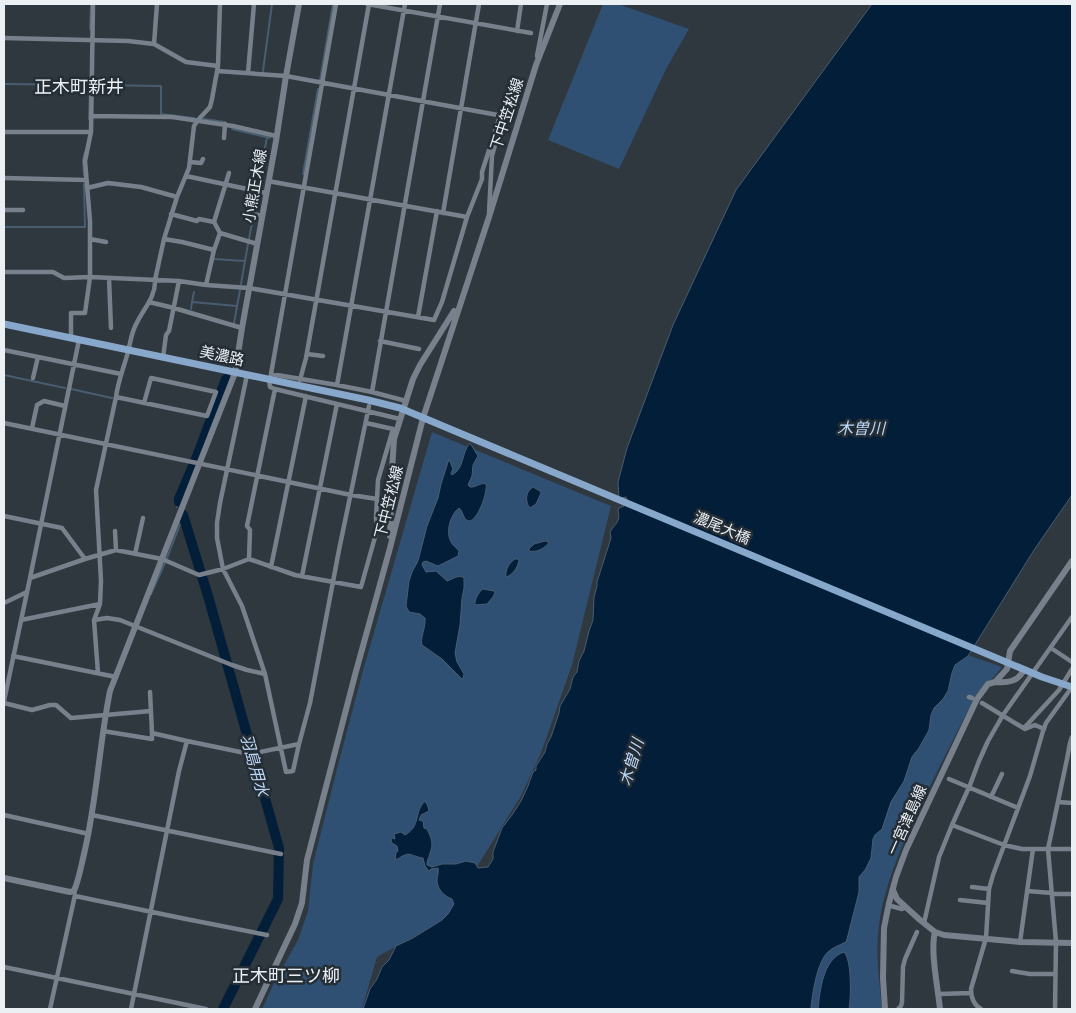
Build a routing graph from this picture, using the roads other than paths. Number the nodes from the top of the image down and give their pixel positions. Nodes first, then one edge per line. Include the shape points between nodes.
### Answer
1 (93, 4) edge
2 (157, 4) edge
3 (220, 4) edge
4 (254, 4) edge
5 (299, 4) edge
6 (336, 4) edge
7 (368, 4) edge
8 (405, 4) edge
9 (440, 4) edge
10 (479, 4) edge
11 (521, 4) edge
12 (547, 4) edge
13 (560, 4) edge
14 (404, 11) junction
15 (438, 17) junction
16 (476, 23) junction
17 (517, 31) junction
18 (530, 33) dead end
19 (4, 38) edge
20 (93, 40) junction
21 (154, 44) junction
22 (536, 65) junction
23 (218, 69) junction
24 (248, 73) junction
25 (286, 76) junction
26 (322, 83) junction
27 (353, 89) junction
28 (388, 95) junction
29 (423, 101) junction
30 (461, 108) junction
31 (92, 116) junction
32 (503, 116) junction
33 (198, 120) junction
34 (225, 124) junction
35 (4, 132) edge
36 (91, 132) junction
37 (276, 136) junction
38 (224, 138) dead end
39 (203, 159) dead end
40 (190, 162) junction
41 (229, 173) dead end
42 (186, 176) junction
43 (4, 178) edge
44 (86, 180) junction
45 (268, 181) junction
46 (226, 184) junction
47 (87, 188) junction
48 (304, 188) junction
49 (266, 193) junction
50 (335, 193) junction
51 (177, 197) junction
52 (370, 200) junction
53 (405, 206) junction
54 (4, 210) edge
55 (23, 210) dead end
56 (246, 212) dead end
57 (437, 212) junction
58 (443, 213) junction
59 (171, 214) junction
60 (262, 216) junction
61 (489, 216) junction
62 (467, 217) junction
63 (214, 222) junction
64 (220, 233) junction
65 (90, 239) junction
66 (164, 239) junction
67 (106, 242) dead end
68 (257, 244) junction
69 (214, 250) junction
70 (4, 272) edge
71 (90, 277) junction
72 (110, 278) junction
73 (155, 280) junction
74 (179, 281) junction
75 (206, 285) junction
76 (249, 288) junction
77 (463, 293) junction
78 (285, 294) junction
79 (317, 300) junction
80 (149, 302) junction
81 (351, 306) junction
82 (174, 308) junction
83 (386, 311) junction
84 (418, 317) junction
85 (4, 324) edge
86 (111, 328) dead end
87 (242, 328) junction
88 (75, 339) junction
89 (380, 341) junction
90 (419, 349) dead end
91 (4, 350) edge
92 (128, 351) junction
93 (307, 354) junction
94 (323, 356) dead end
95 (38, 357) junction
96 (163, 358) junction
97 (74, 365) junction
98 (235, 372) junction
99 (121, 374) junction
100 (247, 375) junction
101 (270, 377) junction
102 (33, 378) dead end
103 (300, 380) junction
104 (336, 385) junction
105 (275, 390) junction
106 (217, 392) junction
107 (372, 392) junction
108 (226, 395) junction
109 (306, 396) junction
110 (116, 397) junction
111 (406, 401) junction
112 (144, 403) junction
113 (337, 404) junction
114 (65, 406) junction
115 (368, 408) junction
116 (423, 418) junction
117 (400, 419) junction
118 (433, 422) joint
119 (4, 423) edge
120 (366, 423) junction
121 (32, 428) junction
122 (59, 434) junction
123 (105, 444) junction
124 (198, 462) junction
125 (227, 469) junction
126 (258, 475) junction
127 (288, 482) junction
128 (320, 488) junction
129 (351, 495) junction
130 (377, 499) junction
131 (4, 516) edge
132 (143, 518) dead end
133 (41, 524) junction
134 (116, 530) dead end
135 (390, 548) junction
136 (116, 550) junction
137 (135, 554) junction
138 (100, 555) junction
139 (85, 558) junction
140 (162, 559) junction
141 (249, 559) junction
142 (1072, 561) edge
143 (271, 566) junction
144 (223, 569) junction
145 (302, 576) junction
146 (30, 578) junction
147 (333, 582) junction
148 (27, 592) junction
149 (4, 603) edge
150 (100, 604) junction
151 (1072, 617) edge
152 (21, 620) junction
153 (94, 620) junction
154 (135, 627) junction
155 (1051, 648) junction
156 (13, 656) junction
157 (1005, 661) junction
158 (1072, 662) edge
159 (1072, 669) edge
160 (1027, 670) junction
161 (98, 673) junction
162 (265, 674) junction
163 (116, 677) junction
164 (995, 682) junction
165 (1072, 687) edge
166 (150, 692) dead end
167 (4, 702) edge
168 (1048, 702) junction
169 (982, 703) dead end
170 (150, 711) junction
171 (1053, 714) junction
172 (106, 715) junction
173 (1003, 715) junction
174 (1024, 728) junction
175 (1044, 729) junction
176 (103, 731) junction
177 (152, 733) junction
178 (1072, 737) edge
179 (187, 741) junction
180 (299, 744) junction
181 (281, 748) junction
182 (1070, 759) edge
183 (1002, 774) dead end
184 (949, 779) dead end
185 (969, 787) junction
186 (991, 797) junction
187 (1058, 802) junction
188 (1072, 803) edge
189 (1018, 808) junction
190 (92, 815) junction
191 (4, 816) edge
192 (952, 825) junction
193 (167, 830) junction
194 (89, 834) junction
195 (1004, 845) junction
196 (1048, 849) junction
197 (1072, 849) edge
198 (1033, 850) junction
199 (281, 854) dead end
200 (4, 878) edge
201 (972, 886) dead end
202 (989, 889) junction
203 (893, 890) junction
204 (1027, 891) junction
205 (75, 894) junction
206 (1052, 894) junction
207 (1072, 894) edge
208 (960, 900) dead end
209 (988, 903) junction
210 (892, 906) dead end
211 (906, 907) junction
212 (151, 912) junction
213 (924, 923) junction
214 (917, 932) dead end
215 (935, 932) junction
216 (267, 935) dead end
217 (986, 938) junction
218 (1020, 942) junction
219 (1056, 942) junction
220 (1072, 943) edge
221 (4, 967) edge
222 (1012, 971) dead end
223 (1055, 974) junction
224 (57, 978) junction
225 (971, 993) junction
226 (134, 994) junction
227 (939, 994) junction
228 (50, 1009) edge
229 (131, 1009) edge
230 (206, 1009) edge
231 (255, 1009) edge
232 (885, 1009) edge
233 (898, 1009) edge
234 (940, 1009) edge
235 (981, 1009) edge
236 (1055, 1009) edge

1 - 20 street
2 - 21 street
3 - 23 street
4 - 24 street
5 - 25 main road, 小熊正木線
6 - 26 street
7 - 14 street
7 - 27 street
8 - 14 street
9 - 15 street
10 - 16 street
11 - 17 street
12 - 22 street
13 - 22 main road, 下中笠松線
14 - 15 street
14 - 28 street
15 - 16 street
15 - 29 street
16 - 17 street
16 - 30 street
17 - 18 street
19 - 20 street
20 - 21 street
20 - 31 street
21 - 23 street via 186,62
22 - 61 main road, 下中笠松線
23 - 24 street
23 - 33 street via 210,108
24 - 25 street
25 - 26 street
25 - 37 main road, 小熊正木線
26 - 27 street
26 - 48 street
27 - 28 street
27 - 50 street
28 - 29 street
28 - 52 street
29 - 30 street
29 - 53 street
30 - 32 street
30 - 58 street
31 - 33 street
31 - 36 street
32 - 61 street via 492,156
32 - 62 street via 499,119
33 - 34 street
33 - 40 street via 194,126
34 - 37 street
34 - 38 street
35 - 36 street
36 - 44 street via 85,161
37 - 45 main road, 小熊正木線
39 - 40 street via 201,163
40 - 42 street
41 - 46 street
42 - 46 street
42 - 51 street
43 - 44 street
44 - 47 street
45 - 48 street
45 - 49 main road, 小熊正木線
46 - 49 street
46 - 63 street via 223,204
47 - 51 street via 108,184 133,186
47 - 65 street
48 - 50 street
48 - 78 street
49 - 60 main road, 小熊正木線
50 - 52 street
50 - 79 street
51 - 59 street
52 - 53 street
52 - 81 street
53 - 57 street
53 - 83 street
54 - 55 street
56 - 60 street
57 - 58 street
57 - 84 street
58 - 62 street
59 - 63 street
59 - 66 street
60 - 68 main road, 小熊正木線
61 - 77 main road, 下中笠松線
62 - 84 street via 434,320
63 - 64 street
64 - 68 street
64 - 69 street
65 - 67 street
65 - 71 street
66 - 69 street
66 - 73 street
68 - 76 main road, 小熊正木線
69 - 75 street
70 - 71 street via 53,272 64,278
71 - 72 street
71 - 88 street via 85,313 71,313
72 - 73 street
72 - 86 street
73 - 74 street
73 - 80 street
74 - 75 street
74 - 82 street
75 - 76 street
76 - 78 street
76 - 87 main road, 小熊正木線
77 - 111 main road via 420,365
77 - 116 main road, 下中笠松線
78 - 79 street
78 - 101 street
79 - 81 street
79 - 93 street
80 - 82 street
80 - 92 street via 133,330
81 - 83 street
81 - 104 street
82 - 87 street
82 - 96 street
83 - 84 street
83 - 89 street
85 - 88 main road, 美濃路
87 - 98 main road, 小熊正木線
88 - 92 main road, 美濃路
88 - 97 street
89 - 90 street
89 - 107 street
91 - 95 street
92 - 96 main road, 美濃路
92 - 99 street
93 - 94 street
93 - 103 street
95 - 97 street
95 - 102 street
96 - 98 main road, 美濃路
97 - 99 street
97 - 114 street
98 - 100 main road, 美濃路
98 - 108 main road, 小熊正木線
99 - 110 street
100 - 101 main road, 美濃路
100 - 125 street
101 - 103 street
101 - 105 street via 270,387
101 - 116 main road, 美濃路 via 400,408
103 - 104 street
104 - 107 street
105 - 109 street
105 - 126 street
106 - 108 street
106 - 112 street via 207,416
106 - 112 street via 151,378
107 - 111 street
108 - 124 main road, 小熊正木線
109 - 113 street
109 - 127 street
110 - 112 street
110 - 123 street
111 - 117 main road
113 - 115 street
113 - 128 street
114 - 121 street via 44,401 37,406
114 - 122 street
115 - 117 street
115 - 120 street
116 - 118 main road, 美濃路
116 - 135 main road, 下中笠松線
117 - 135 main road via 394,439
118 - 157 main road, 濃尾大橋
119 - 121 street
120 - 129 street
120 - 130 street via 393,429 378,480
121 - 122 street
122 - 123 street
122 - 133 street
123 - 124 street
123 - 138 street via 96,490
124 - 125 street
124 - 140 main road, 小熊正木線
125 - 126 street
125 - 144 street via 217,524
126 - 127 street
126 - 141 street via 247,526 250,530
127 - 128 street
127 - 143 street
128 - 129 street
128 - 145 street
129 - 130 street
129 - 147 street
130 - 147 street via 376,530 361,587
131 - 133 street
132 - 137 street
133 - 139 street via 62,528
133 - 146 street
134 - 136 street
135 - 231 main road, 下中笠松線 via 307,860 302,903
136 - 137 street
136 - 138 street
137 - 140 street
138 - 139 street
138 - 150 street
139 - 146 street
140 - 144 street via 199,575
140 - 154 main road, 小熊正木線
141 - 143 street
141 - 144 street
142 - 157 main road, 一宮津島線
143 - 145 street
144 - 162 street via 242,606
145 - 147 street
146 - 148 street
147 - 180 street
148 - 149 street
148 - 152 street
150 - 152 street
150 - 153 street
151 - 155 street
152 - 156 street
153 - 154 street via 120,620
153 - 161 street
154 - 162 street via 232,666
154 - 163 main road, 小熊正木線
155 - 158 street
155 - 173 street
156 - 161 street
156 - 167 street
157 - 160 main road, 濃尾大橋
157 - 164 main road, 一宮津島線 via 1007,670
159 - 168 street
160 - 164 main road via 1012,681
160 - 165 main road, 濃尾大橋
161 - 163 street
162 - 181 street
163 - 172 main road, 小熊正木線
164 - 203 main road, 一宮津島線 via 988,684 970,713 906,850
165 - 171 street
166 - 170 street
167 - 172 street via 32,710 56,705 70,718
168 - 171 street
168 - 174 street
169 - 173 street
170 - 172 street
170 - 177 street
171 - 175 street
172 - 176 main road, 小熊正木線
173 - 174 street
173 - 185 street via 983,751
174 - 175 street via 1035,725
175 - 189 street
176 - 177 street via 152,739
176 - 190 main road, 小熊正木線
177 - 179 street
178 - 182 street
179 - 181 street via 250,754
179 - 193 street
180 - 181 street
180 - 181 street via 294,770 286,772
182 - 187 street
183 - 186 street
184 - 185 street
185 - 186 street
185 - 192 street
186 - 189 street
187 - 188 street
187 - 196 street
189 - 195 street
190 - 193 street
190 - 194 main road, 小熊正木線
191 - 194 street
192 - 195 street
192 - 213 street via 939,857
193 - 199 street
193 - 212 street
194 - 205 main road, 小熊正木線
195 - 198 street
195 - 202 street
196 - 197 street
196 - 198 street
196 - 206 street
198 - 204 street
200 - 205 main road
201 - 202 street
202 - 209 street
203 - 211 main road
203 - 232 main road, 一宮津島線 via 884,928
204 - 206 street
204 - 218 street
205 - 212 street
205 - 224 street
206 - 207 street
206 - 219 street
208 - 209 street
209 - 217 street
210 - 211 street
211 - 213 main road
212 - 216 street
212 - 226 street
213 - 215 main road
214 - 233 street via 905,959 902,1002
215 - 217 main road
215 - 227 main road via 933,951
217 - 218 main road
217 - 225 street
218 - 219 main road
219 - 220 main road
219 - 223 street
221 - 224 street
222 - 223 street
223 - 236 street
224 - 226 street
224 - 228 street
225 - 227 street
225 - 235 street
226 - 229 street
226 - 230 street
227 - 234 main road

